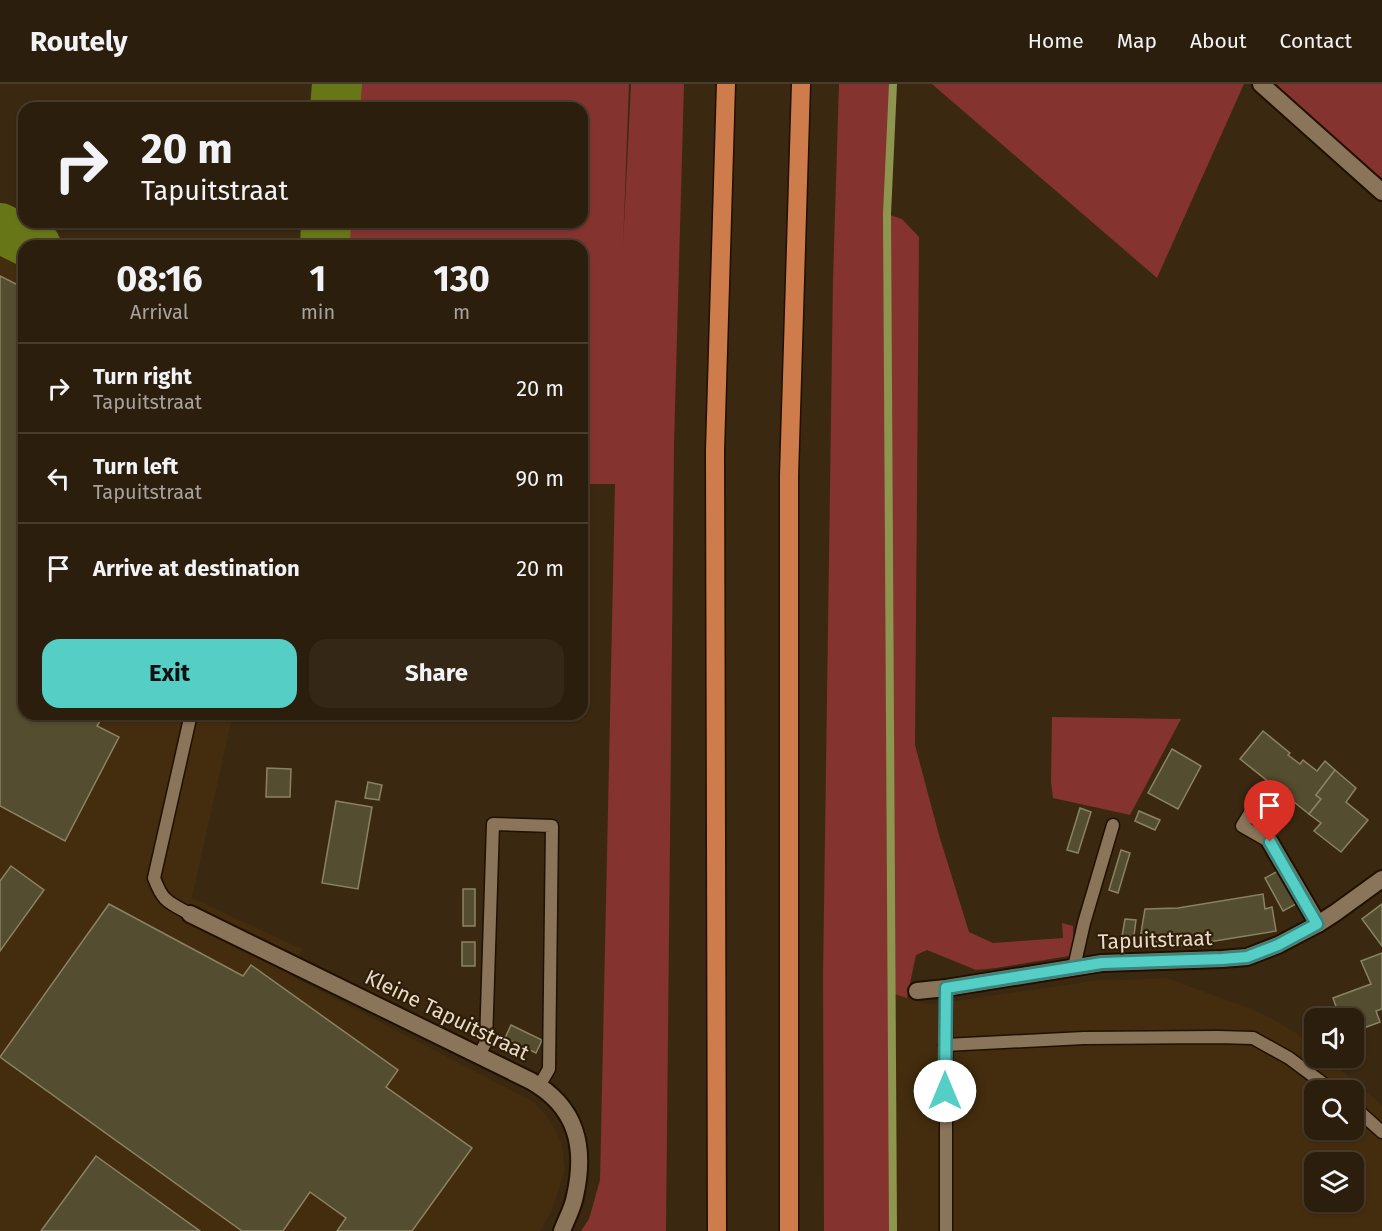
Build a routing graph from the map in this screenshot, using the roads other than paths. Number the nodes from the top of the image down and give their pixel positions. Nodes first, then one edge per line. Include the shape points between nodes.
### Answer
1 (726, 84) edge
2 (801, 84) edge
3 (1260, 84) edge
4 (1382, 192) edge
5 (190, 720) edge
6 (1261, 795) dead end
7 (1113, 825) dead end
8 (1270, 842) joint
9 (1382, 879) edge
10 (190, 914) joint
11 (1317, 924) junction
12 (1074, 967) junction
13 (946, 988) junction
14 (917, 991) dead end
15 (945, 1045) junction
16 (479, 1055) junction
17 (1318, 1080) edge
18 (540, 1086) junction
19 (1364, 1116) edge
20 (1382, 1132) edge
21 (562, 1231) edge
22 (717, 1231) edge
23 (789, 1231) edge
24 (946, 1231) edge

1 - 22 highway via 715,451
2 - 23 highway via 789,476
3 - 4 street
5 - 10 lane via 154,878 169,903
6 - 8 lane via 1242,826
7 - 12 lane
8 - 11 street
9 - 11 street, Tapuitstraat
10 - 16 street, Kleine Tapuitstraat
11 - 12 street, Tapuitstraat via 1247,957
12 - 13 street, Tapuitstraat
13 - 14 street, Tapuitstraat
13 - 15 lane
15 - 17 lane via 1084,1038 1253,1038
15 - 24 lane
16 - 18 street, Kleine Tapuitstraat
16 - 18 lane via 486,1042 493,824 552,826 549,1069
18 - 21 street, Kleine Tapuitstraat via 567,1114 577,1136 580,1163 575,1198
19 - 20 lane

